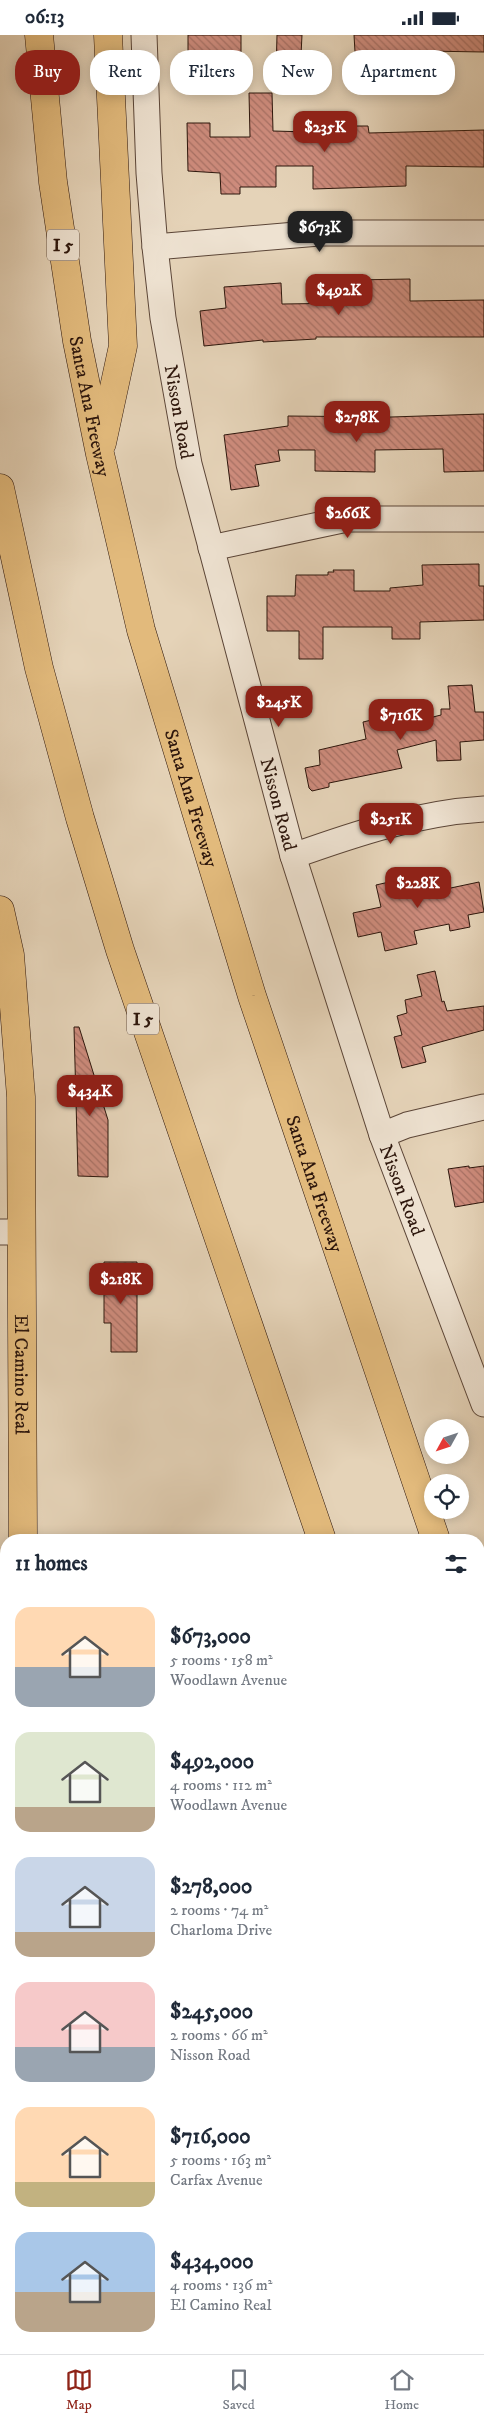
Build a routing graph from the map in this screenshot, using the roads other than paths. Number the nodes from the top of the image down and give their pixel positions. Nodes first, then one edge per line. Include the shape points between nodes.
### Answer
1 (40, 35) edge
2 (108, 35) edge
3 (144, 35) edge
4 (484, 233) edge
5 (155, 247) junction
6 (100, 454) junction
7 (0, 488) edge
8 (484, 519) edge
9 (211, 548) junction
10 (484, 809) edge
11 (292, 856) junction
12 (0, 910) edge
13 (484, 1107) edge
14 (382, 1135) junction
15 (11, 1232) edge
16 (484, 1404) edge
17 (24, 1534) edge
18 (320, 1534) edge
19 (434, 1534) edge

1 - 6 main road, Santa Ana Freeway / I 5 via 53,182 77,341
2 - 6 main road via 123,346
3 - 5 street, Nisson Road
4 - 5 street via 319,233
5 - 9 street, Nisson Road via 180,416
6 - 19 main road, Santa Ana Freeway / I 5 via 141,630 252,996
7 - 18 main road, I 5 via 39,668 117,941
8 - 9 street via 347,519
9 - 11 street, Nisson Road
10 - 11 street via 437,813 403,821
11 - 14 street, Nisson Road
12 - 15 main road, El Camino Real via 10,955 20,1087
13 - 14 street via 407,1125
14 - 16 street, Nisson Road
15 - 17 main road, El Camino Real

